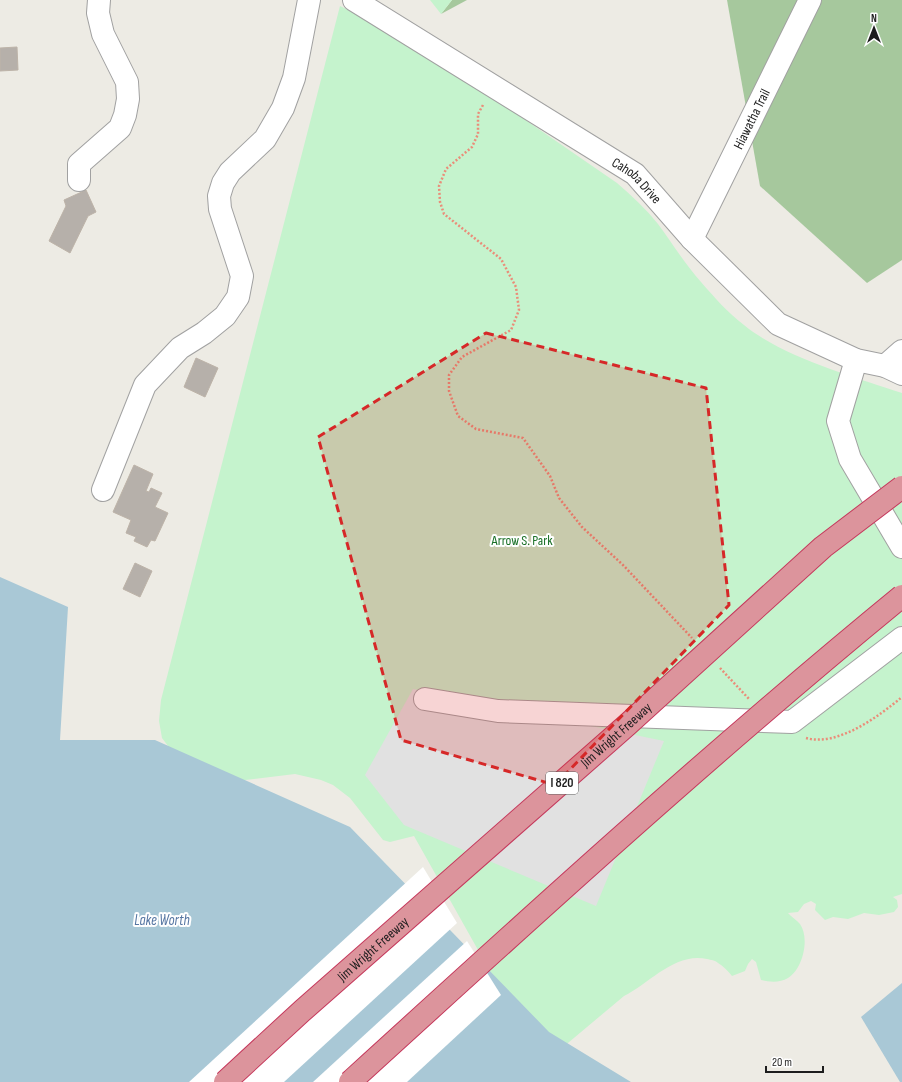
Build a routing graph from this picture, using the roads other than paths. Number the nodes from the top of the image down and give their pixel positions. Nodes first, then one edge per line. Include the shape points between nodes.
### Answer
1 (99, 0) edge
2 (309, 0) edge
3 (354, 0) edge
4 (810, 0) edge
5 (79, 180) dead end
6 (692, 238) junction
7 (902, 351) edge
8 (856, 360) junction
9 (893, 370) edge
10 (902, 487) edge
11 (103, 490) dead end
12 (902, 547) edge
13 (902, 596) edge
14 (902, 638) edge
15 (425, 699) dead end
16 (225, 1082) edge
17 (350, 1082) edge

1 - 5 street via 98,13 103,34 126,82 128,98 120,128 79,164
2 - 11 street via 294,78 283,108 265,139 230,172 219,196 222,215 242,276 238,297 225,316 180,348 145,386
3 - 6 street, Cahoba Drive via 635,174
4 - 6 street, Hiawatha Trail
6 - 8 street, Cahoba Drive via 778,324
7 - 9 street
8 - 9 street, Cahoba Drive
8 - 12 street via 838,421 850,460
10 - 16 highway, Jim Wright Freeway / I 820, bridge via 823,547 621,731 302,1011
13 - 17 highway, bridge via 803,677
14 - 15 street via 792,722 498,711

